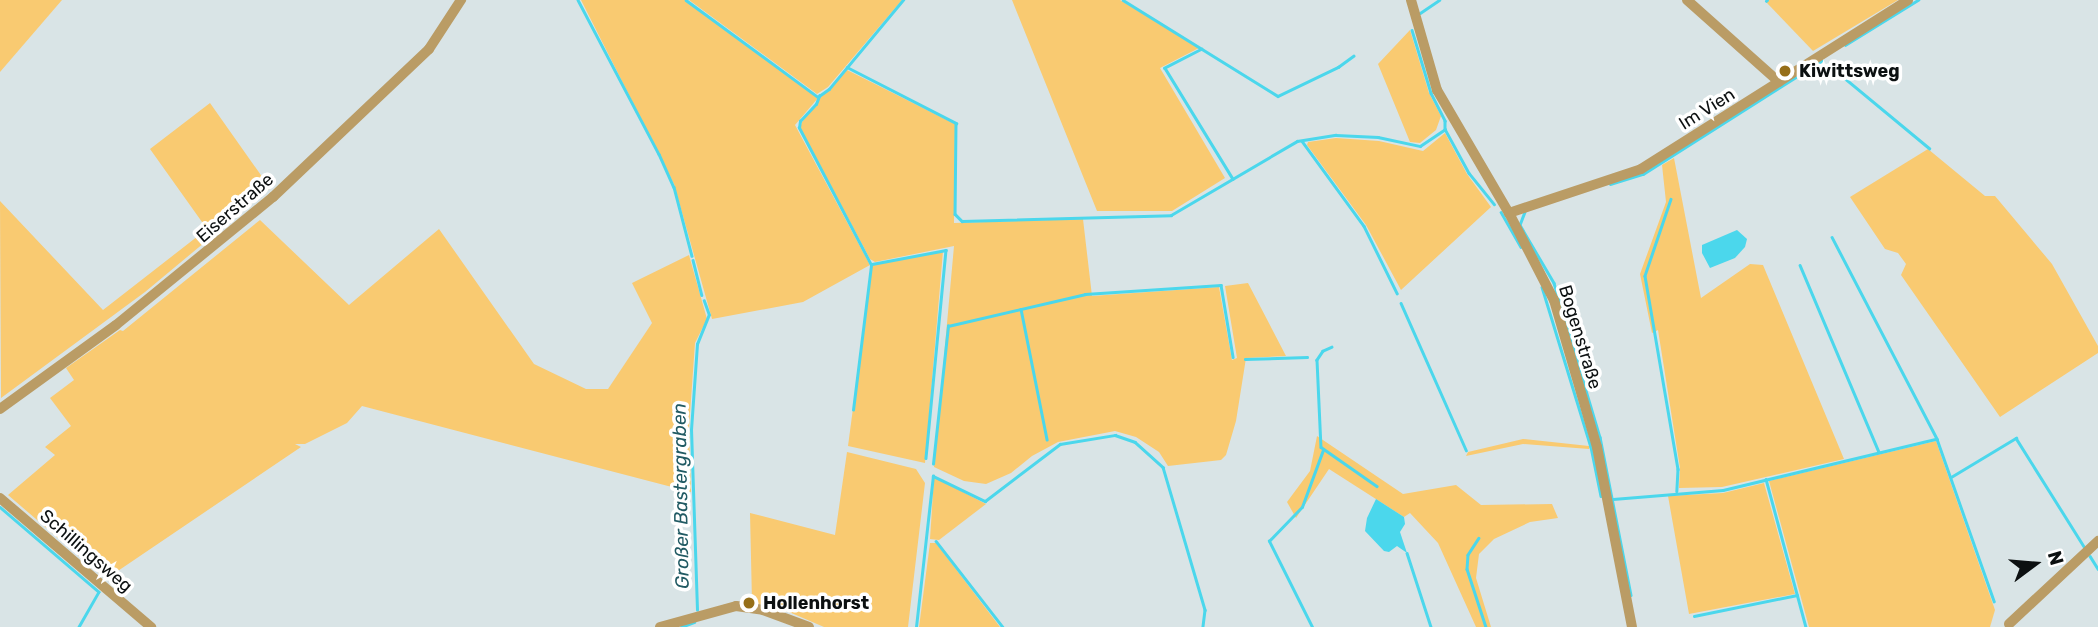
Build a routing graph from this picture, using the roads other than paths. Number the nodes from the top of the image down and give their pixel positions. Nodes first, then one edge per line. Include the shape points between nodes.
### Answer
1 (461, 0) edge
2 (1411, 0) edge
3 (1687, 0) edge
4 (1908, 0) edge
5 (1779, 82) junction
6 (1509, 213) junction
7 (0, 409) edge
8 (0, 498) edge
9 (2098, 541) edge
10 (2009, 624) dead end
11 (151, 627) edge
12 (660, 627) edge
13 (809, 627) edge
14 (1632, 627) edge

1 - 7 street, Eiserstraße via 429,49 273,197 116,325
2 - 6 street, Bogenstraße via 1437,90
3 - 5 street
4 - 5 street, Im Vien
5 - 6 street, Im Vien via 1641,169
6 - 14 street, Bogenstraße via 1544,276 1562,327 1597,447
8 - 11 street, Schillingsweg
9 - 10 street
12 - 13 street via 736,607 763,610

